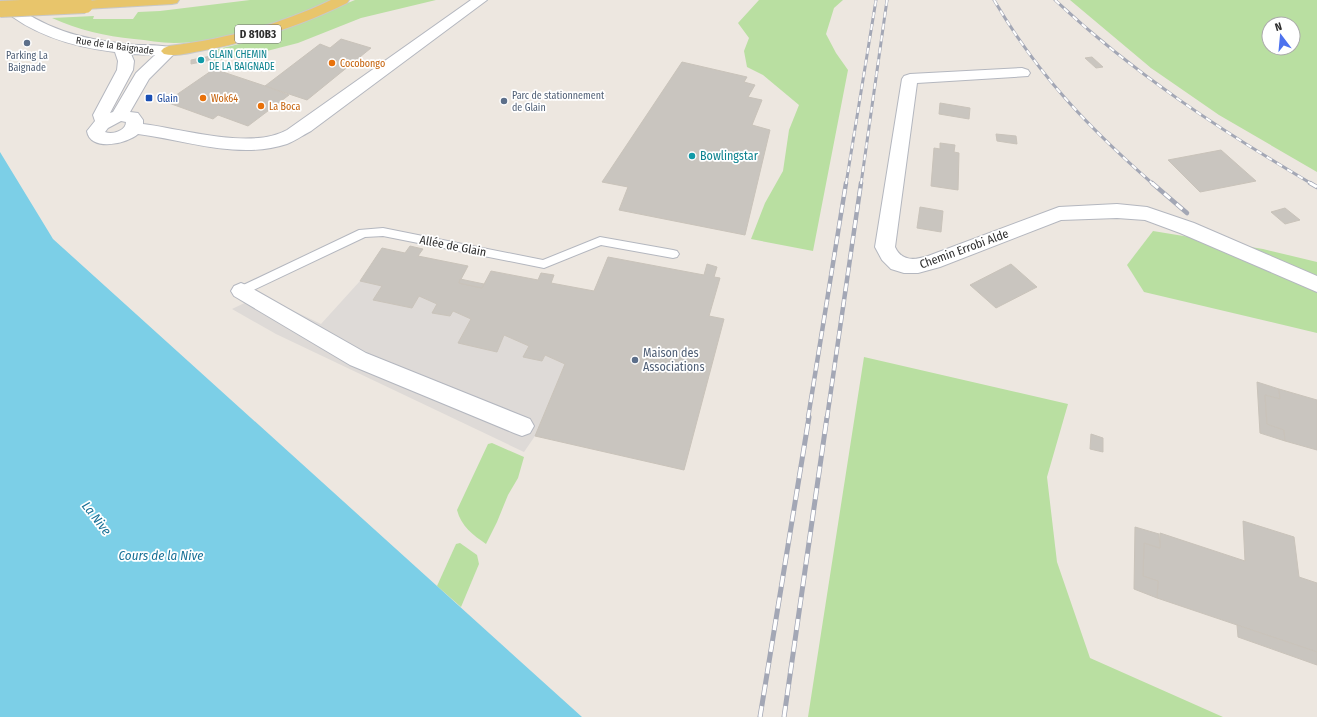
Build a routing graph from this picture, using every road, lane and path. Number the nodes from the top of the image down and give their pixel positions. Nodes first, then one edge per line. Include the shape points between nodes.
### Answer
1 (0, 0) edge
2 (172, 0) edge
3 (342, 0) edge
4 (480, 0) edge
5 (0, 9) edge
6 (121, 48) junction
7 (169, 51) junction
8 (1022, 73) dead end
9 (111, 119) junction
10 (134, 128) junction
11 (673, 254) dead end
12 (1317, 284) edge
13 (241, 291) joint
14 (522, 426) dead end

1 - 6 street, Rue de la Baignade via 39,28 77,40
2 - 5 main road, bridge
3 - 7 main road, D 810B3 via 298,20 248,37
4 - 10 street via 305,127 282,140 241,144
6 - 7 street, Rue de la Baignade
6 - 9 street via 126,61 125,70 101,115
7 - 9 street via 142,76
8 - 12 street, Chemin Errobi Alde via 910,79 885,247 888,255 897,264 915,267 933,262 1059,214 1117,211 1147,214 1187,228
9 - 10 street via 132,117 136,120
9 - 10 street via 97,130 100,137 120,137
11 - 13 lane, Allée de Glain via 600,241 544,264 383,232 370,233
13 - 14 street via 358,360

